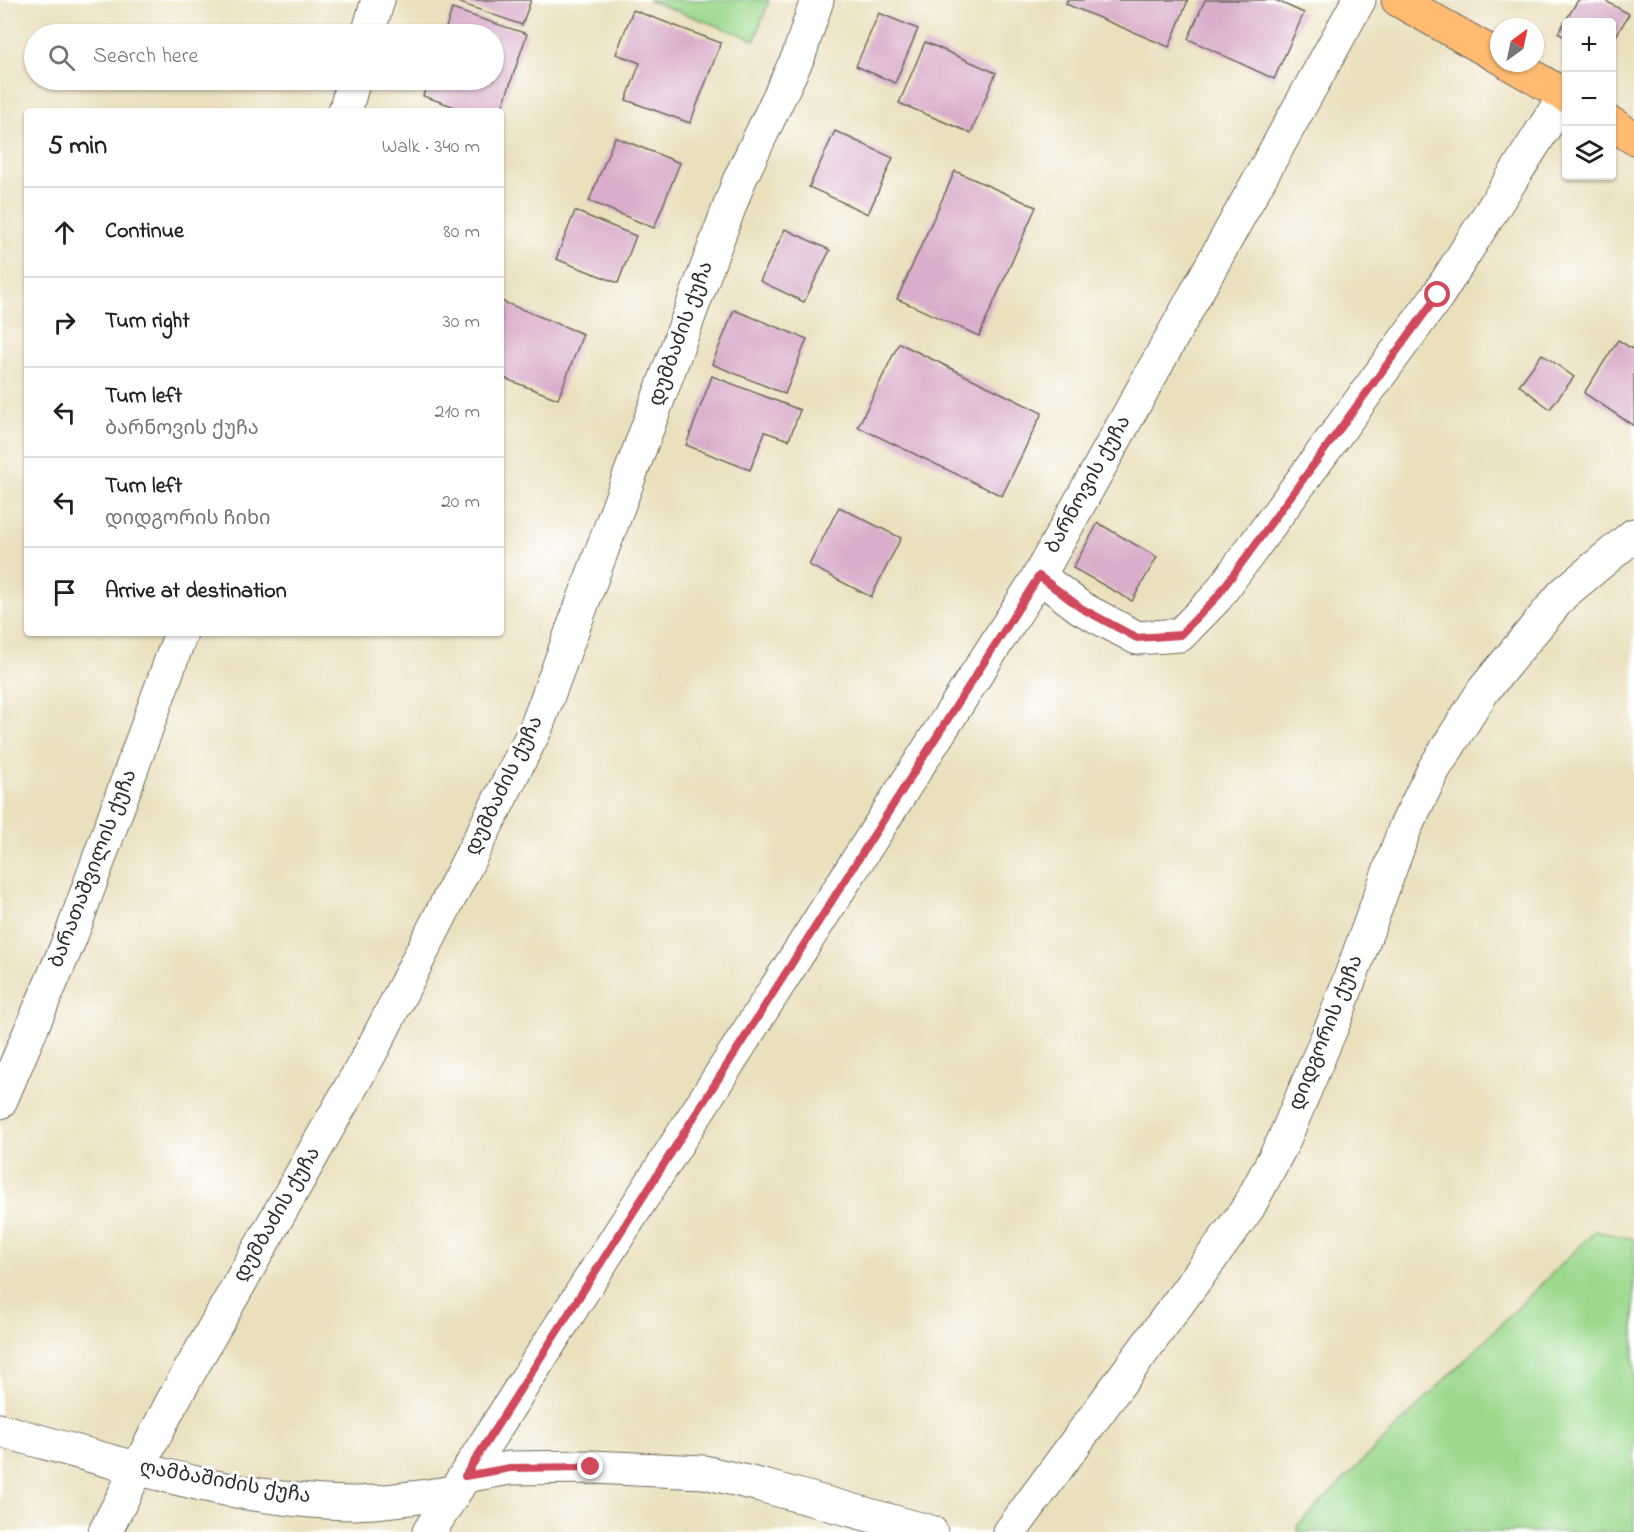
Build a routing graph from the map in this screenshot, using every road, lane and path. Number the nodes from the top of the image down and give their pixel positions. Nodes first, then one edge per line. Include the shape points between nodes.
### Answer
1 (378, 0) edge
2 (818, 0) edge
3 (1359, 0) edge
4 (1398, 0) edge
5 (371, 24) edge
6 (1490, 52) edge
7 (1525, 72) edge
8 (351, 90) edge
9 (1562, 93) edge
10 (1562, 101) edge
11 (346, 108) edge
12 (1614, 126) edge
13 (1634, 138) edge
14 (1634, 535) edge
15 (1039, 576) junction
16 (180, 636) edge
17 (0, 1102) edge
18 (0, 1430) edge
19 (136, 1468) junction
20 (460, 1484) junction
21 (105, 1532) edge
22 (429, 1532) edge
23 (931, 1532) edge
24 (1010, 1532) edge

1 - 5 street
2 - 19 street, დუმბაძის ქუჩა via 799,55 739,181 536,728 372,1050
3 - 15 street, ბარნოვის ქუჩა
4 - 6 main road
7 - 9 main road
8 - 11 street
10 - 15 street via 1438,295 1216,598 1180,635 1137,638 1081,608
12 - 13 main road
14 - 24 street, დიდგორის ქუჩა via 1563,594 1483,691 1434,769 1405,828 1335,1019 1283,1142 1248,1208
15 - 20 street, ბარნოვის ქუჩა
16 - 17 street, ბარათაშვილის ქუჩა via 71,936
18 - 19 street, ღამბაშიძის ქუჩა
19 - 20 street, ღამბაშიძის ქუჩა via 290,1498 365,1502 399,1501
19 - 21 street, დუმბაძის ქუჩა
20 - 22 street, ბარნოვის ქუჩა
20 - 23 street, ღამბაშიძის ქუჩა via 510,1468 704,1472

